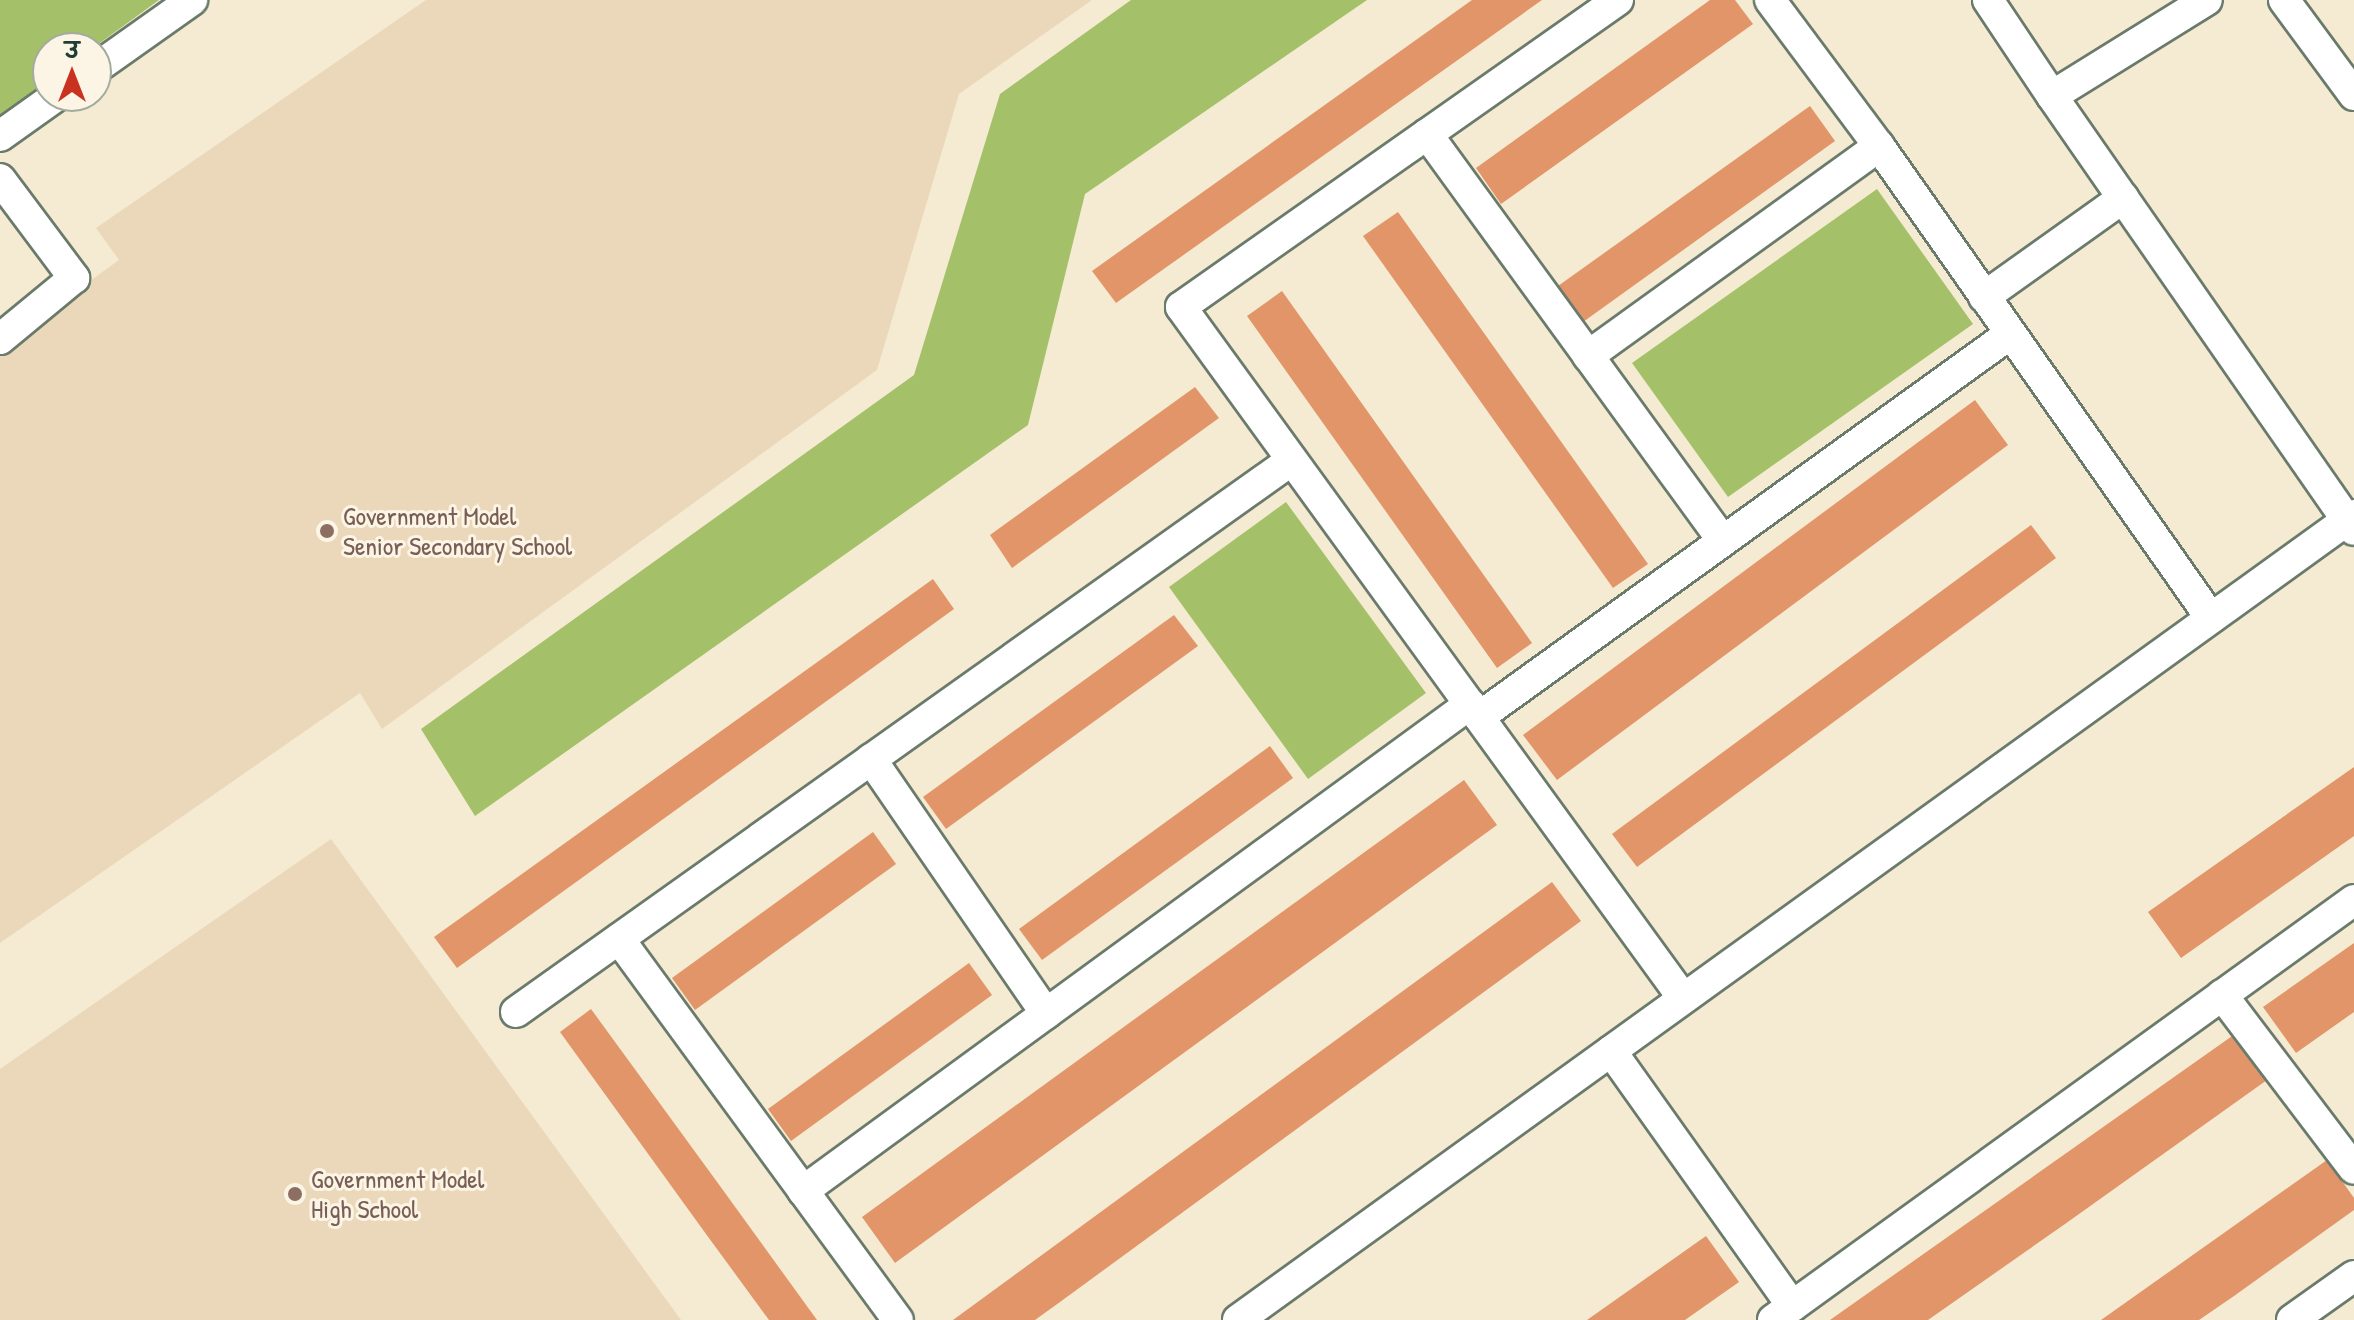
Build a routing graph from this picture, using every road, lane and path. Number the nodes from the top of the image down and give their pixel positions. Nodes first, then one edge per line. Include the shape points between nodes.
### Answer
1 (192, 0) edge
2 (1618, 0) edge
3 (1770, 0) edge
4 (1988, 0) edge
5 (2207, 0) edge
6 (2284, 0) edge
7 (112, 57) edge
8 (2354, 95) edge
9 (2052, 96) junction
10 (34, 112) edge
11 (1427, 134) junction
12 (0, 136) edge
13 (1879, 146) junction
14 (0, 179) edge
15 (2123, 198) junction
16 (1984, 297) junction
17 (2010, 334) junction
18 (0, 339) edge
19 (1588, 356) junction
20 (1292, 460) junction
21 (2352, 522) edge
22 (1723, 541) junction
23 (2211, 618) junction
24 (1474, 710) junction
25 (871, 759) junction
26 (2354, 900) edge
27 (619, 939) junction
28 (2222, 995) junction
29 (1683, 998) junction
30 (516, 1012) dead end
31 (1046, 1014) junction
32 (1611, 1051) junction
33 (2354, 1169) edge
34 (803, 1191) junction
35 (2354, 1276) edge
36 (1782, 1313) edge
37 (1255, 1315) edge
38 (898, 1320) edge
39 (2292, 1320) edge

1 - 7 street
2 - 11 street
3 - 13 street
4 - 9 street
5 - 9 street
6 - 8 street
9 - 15 street
10 - 12 street
11 - 19 street
11 - 20 street via 1181,307
13 - 16 street
13 - 19 street
14 - 18 street via 74,278
15 - 16 street
15 - 21 street
16 - 17 street
17 - 22 street
17 - 23 street
19 - 22 street
20 - 24 street
20 - 25 street
21 - 23 street
22 - 24 street
23 - 29 street
24 - 29 street
24 - 31 street
25 - 27 street
25 - 31 street
26 - 28 street
27 - 30 street
27 - 34 street
28 - 33 street
28 - 36 street
29 - 32 street
31 - 34 street
32 - 36 street
32 - 37 street
34 - 38 street
35 - 39 street

